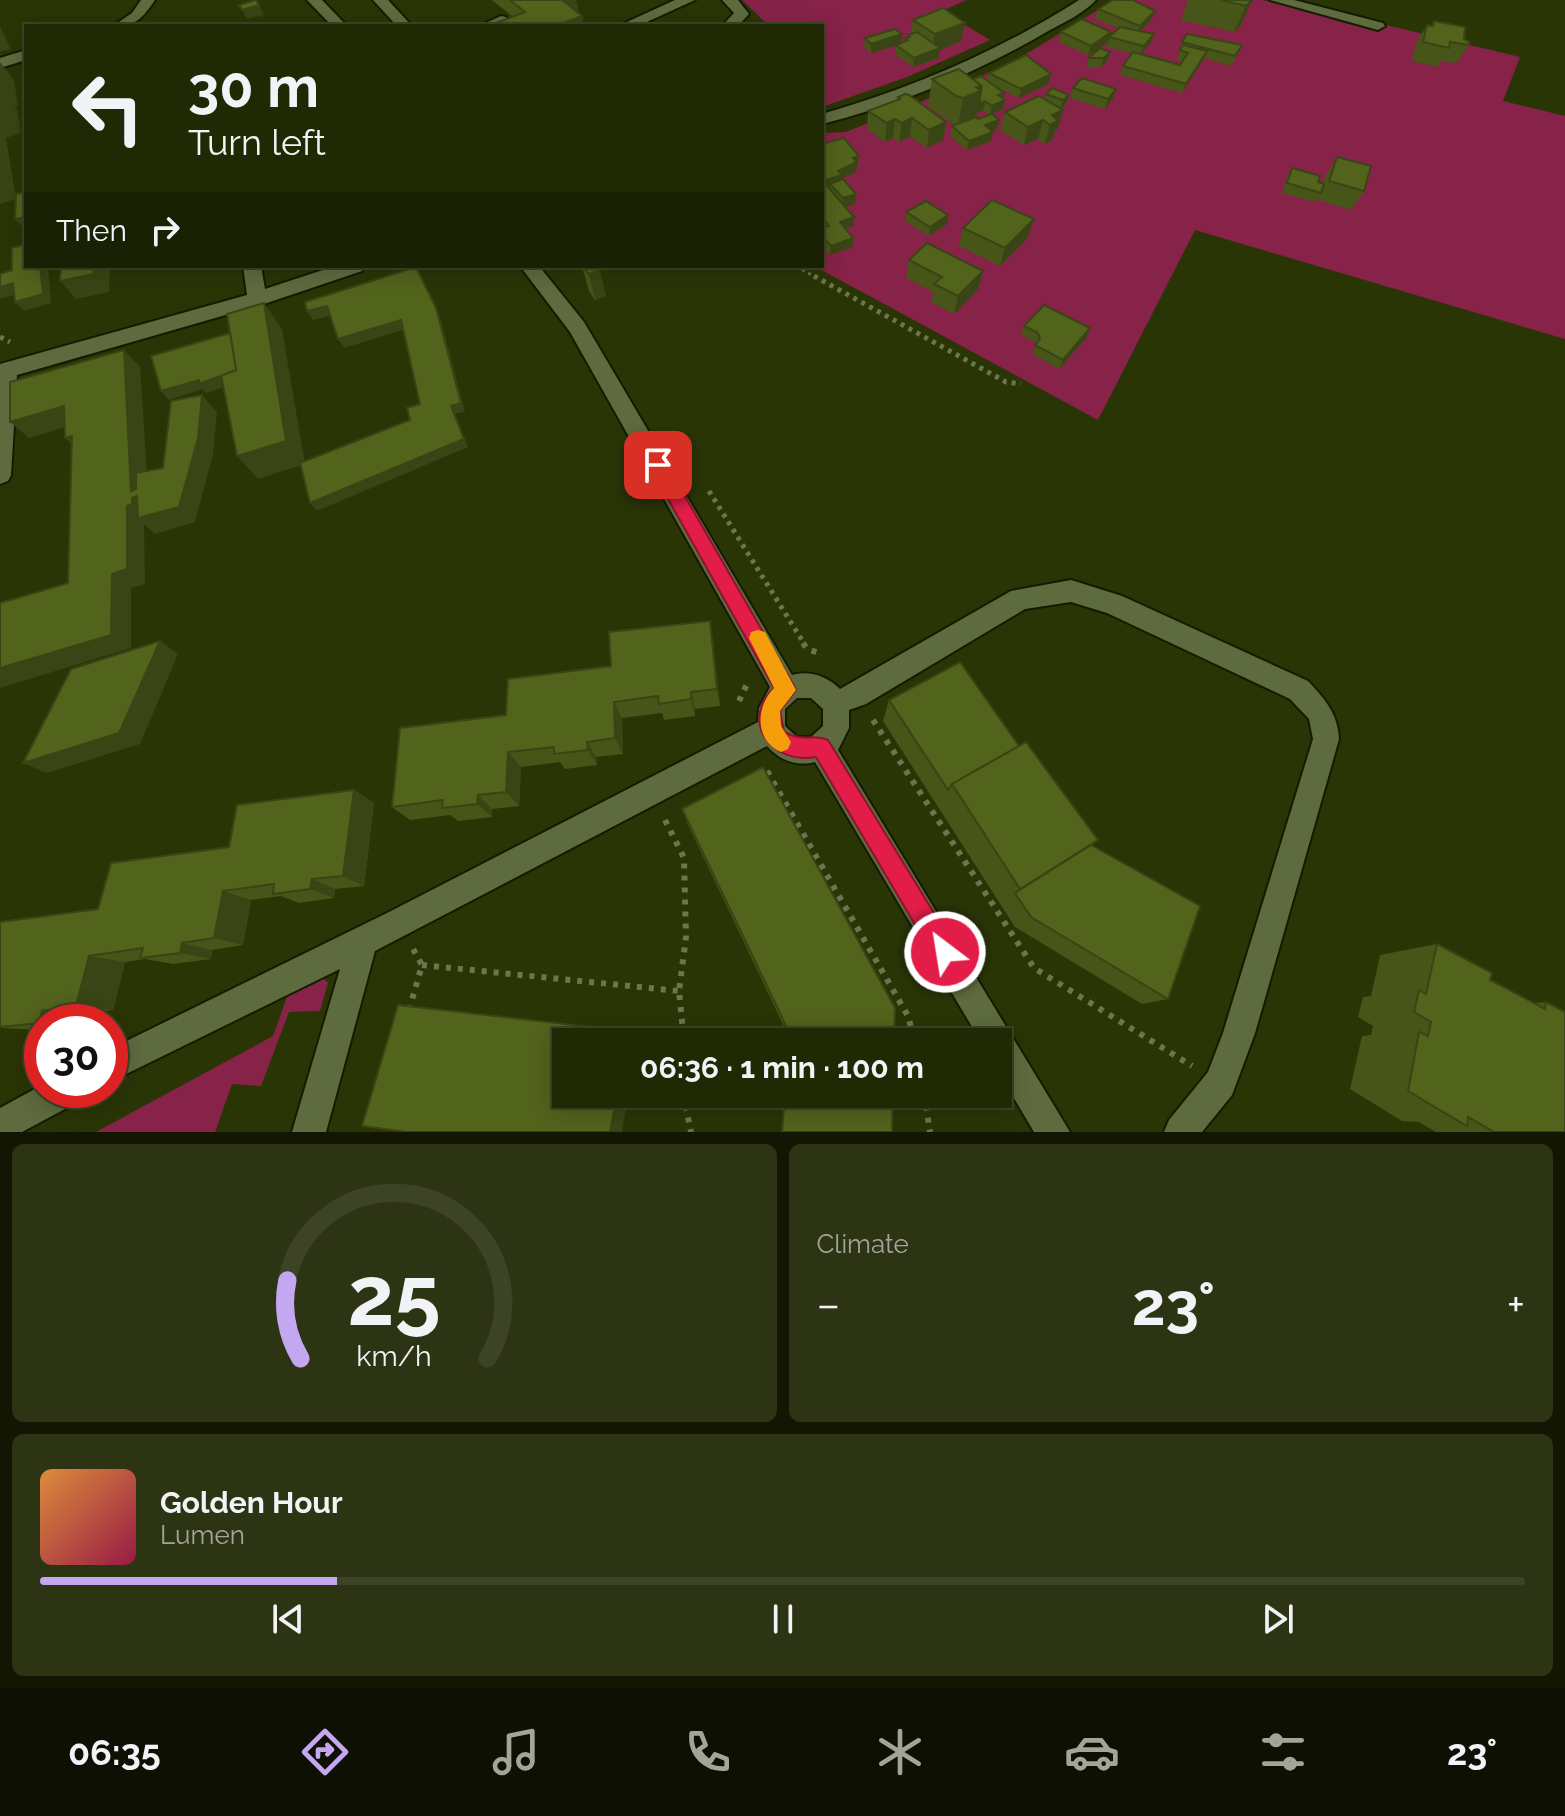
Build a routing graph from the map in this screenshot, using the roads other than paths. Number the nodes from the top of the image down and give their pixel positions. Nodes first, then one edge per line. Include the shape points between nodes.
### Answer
1 (148, 0) edge
2 (314, 0) edge
3 (380, 0) edge
4 (688, 0) edge
5 (729, 0) edge
6 (1089, 0) edge
7 (1277, 0) edge
8 (123, 24) edge
9 (338, 24) edge
10 (403, 24) edge
11 (630, 24) edge
12 (731, 24) edge
13 (1378, 26) dead end
14 (24, 56) edge
15 (0, 63) edge
16 (824, 118) edge
17 (252, 268) edge
18 (349, 268) edge
19 (531, 268) edge
20 (257, 299) junction
21 (3, 371) edge
22 (0, 475) edge
23 (786, 690) junction
24 (846, 700) junction
25 (772, 729) junction
26 (821, 747) junction
27 (363, 941) junction
28 (128, 1057) edge
29 (33, 1108) edge
30 (0, 1126) edge
31 (1186, 1130) edge
32 (309, 1132) edge
33 (1053, 1132) edge

1 - 8 street
2 - 9 street
3 - 10 street
4 - 11 street
5 - 12 street via 742,14
6 - 16 street via 1003,52
7 - 13 street
14 - 15 street
17 - 20 street
18 - 20 street
19 - 23 street via 577,327
20 - 21 street
21 - 22 street via 6,446
23 - 24 street via 819,689
23 - 25 street via 773,703
24 - 26 street via 837,714 835,733
24 - 31 street via 1020,599 1071,591 1196,640 1309,699 1325,724 1326,739 1239,1033 1220,1083
25 - 26 street via 777,739 798,750
25 - 27 street
26 - 33 street
27 - 28 street
27 - 32 street
29 - 30 street

